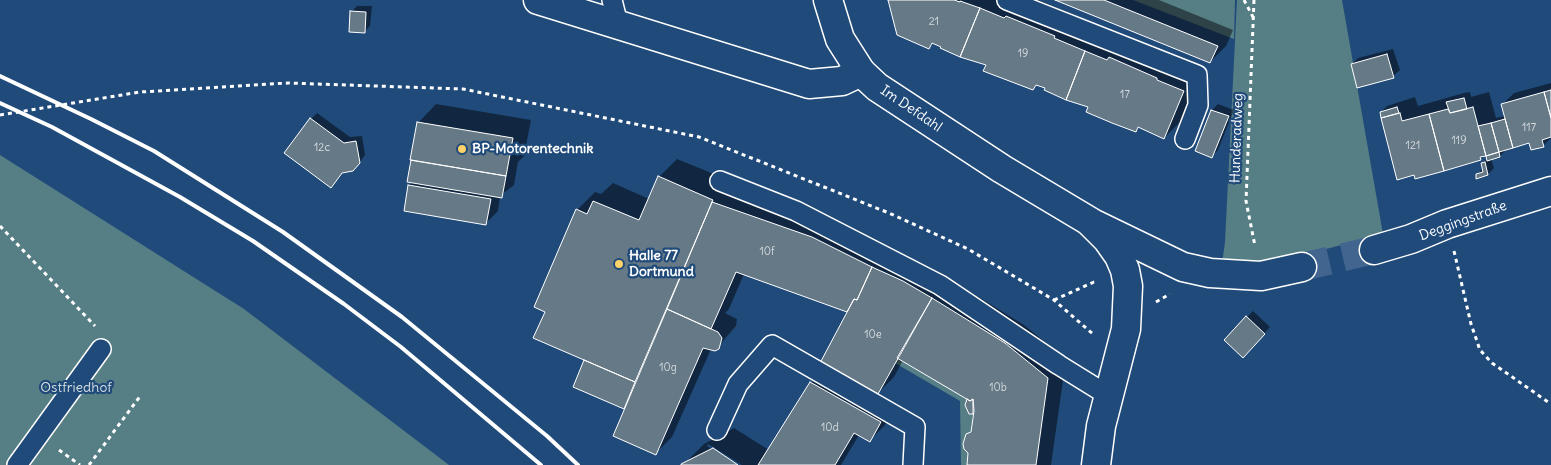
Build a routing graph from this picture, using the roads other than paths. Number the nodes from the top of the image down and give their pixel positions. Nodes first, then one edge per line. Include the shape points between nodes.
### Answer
1 (538, 0) edge
2 (828, 0) edge
3 (1007, 0) edge
4 (615, 12) edge
5 (861, 72) junction
6 (1185, 138) dead end
7 (720, 181) dead end
8 (1551, 191) edge
9 (1089, 221) junction
10 (1374, 250) tunnel mouth
11 (1302, 267) tunnel mouth
12 (101, 350) road end
13 (1109, 396) junction
14 (717, 430) dead end
15 (17, 465) edge
16 (913, 465) edge
17 (1096, 465) edge

1 - 4 street
2 - 5 street, Im Defdahl via 840,39
3 - 6 lane via 1197,75 1198,104
4 - 5 street via 809,84 842,81
5 - 9 street, Im Defdahl via 877,87 959,142
7 - 13 lane via 796,211 940,285
8 - 10 street, Deggingstraße
9 - 11 street via 1183,267 1210,273 1261,276
9 - 13 street, Im Defdahl via 1119,256 1128,286 1126,329
12 - 15 lane
13 - 17 street, Im Defdahl
14 - 16 lane via 738,384 772,345 915,427

